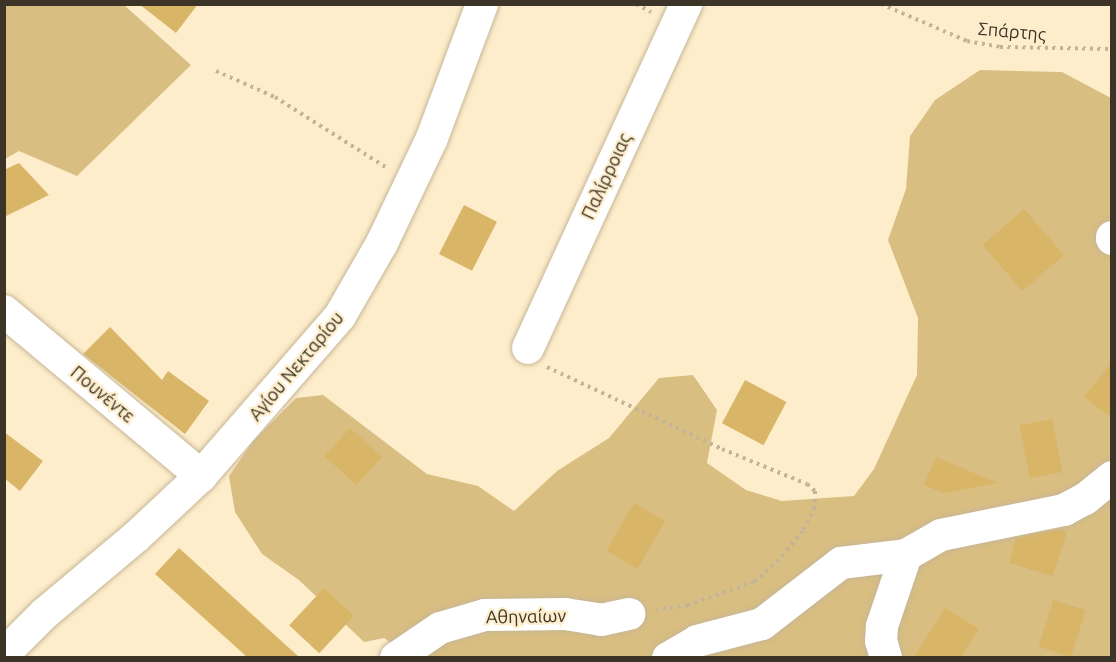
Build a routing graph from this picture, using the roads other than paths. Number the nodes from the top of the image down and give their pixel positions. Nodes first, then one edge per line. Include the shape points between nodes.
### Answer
1 (482, 4) edge
2 (686, 4) edge
3 (4, 311) edge
4 (528, 348) road end
5 (201, 476) junction
6 (1112, 477) edge
7 (906, 555) junction
8 (629, 614) road end
9 (4, 654) edge
10 (396, 657) edge
11 (668, 657) edge
12 (886, 657) edge

1 - 5 street, Αγίου Νεκταρίου via 465,58 410,184 340,316
2 - 4 street, Παλίρροιας
3 - 5 street, Πουνέντε
5 - 9 street, Αγίου Νεκταρίου
6 - 7 street via 1085,500 1064,510 941,535
7 - 11 street via 841,563 762,624 697,641
7 - 12 street via 882,626
8 - 10 street, Αθηναίων via 601,620 565,614 485,615 440,628

